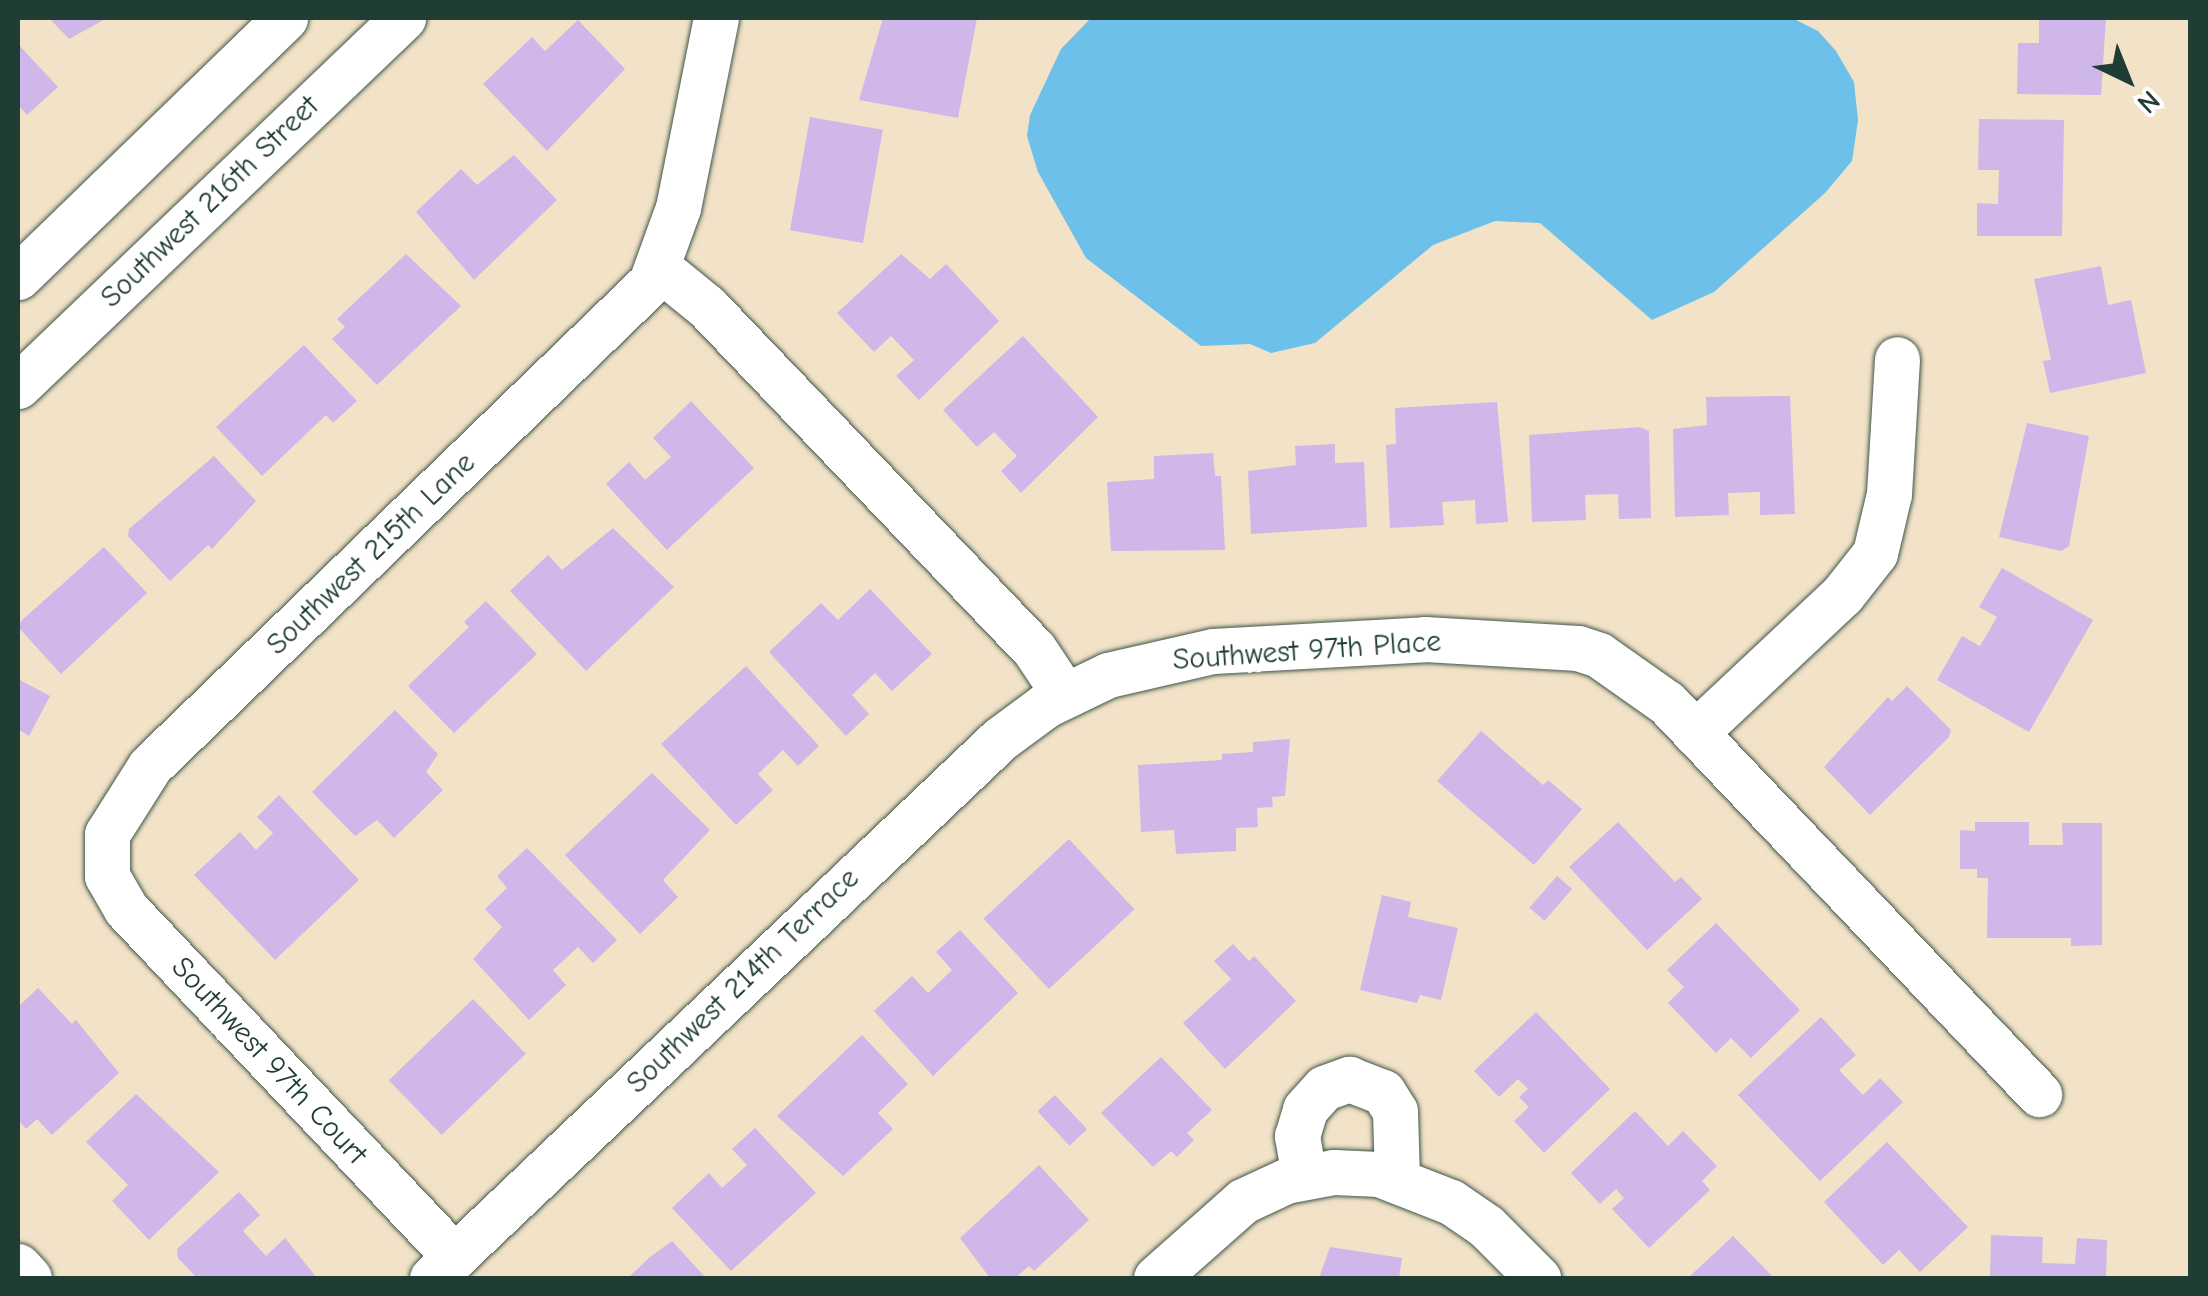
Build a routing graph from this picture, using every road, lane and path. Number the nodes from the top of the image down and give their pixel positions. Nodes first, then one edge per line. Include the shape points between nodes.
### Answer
1 (284, 18) edge
2 (404, 18) edge
3 (716, 18) edge
4 (659, 268) junction
5 (18, 278) edge
6 (1897, 359) dead end
7 (18, 386) edge
8 (1064, 694) junction
9 (1695, 733) junction
10 (104, 854) joint
11 (2038, 1094) dead end
12 (1304, 1176) junction
13 (1397, 1179) junction
14 (18, 1266) edge
15 (443, 1268) edge
16 (1517, 1269) edge
17 (1179, 1270) edge
18 (29, 1278) edge

1 - 5 street
2 - 7 street, Southwest 216th Street
3 - 4 street via 678,208
4 - 8 street via 707,307 1034,649
4 - 10 street, Southwest 215th Lane via 598,337 150,766 118,810
6 - 9 street via 1889,494 1874,554 1842,594
8 - 9 street, Southwest 97th Place via 1144,664 1213,651 1426,639 1559,646 1599,655 1643,681
8 - 15 street, Southwest 214th Terrace via 938,795
9 - 11 street, Southwest 97th Place
10 - 15 street, Southwest 97th Court via 107,876 126,909
12 - 13 street via 1353,1172
12 - 13 street via 1297,1136 1305,1109 1324,1088 1349,1079 1389,1099 1397,1125
12 - 17 street via 1242,1201
13 - 16 street via 1468,1212
14 - 18 street

